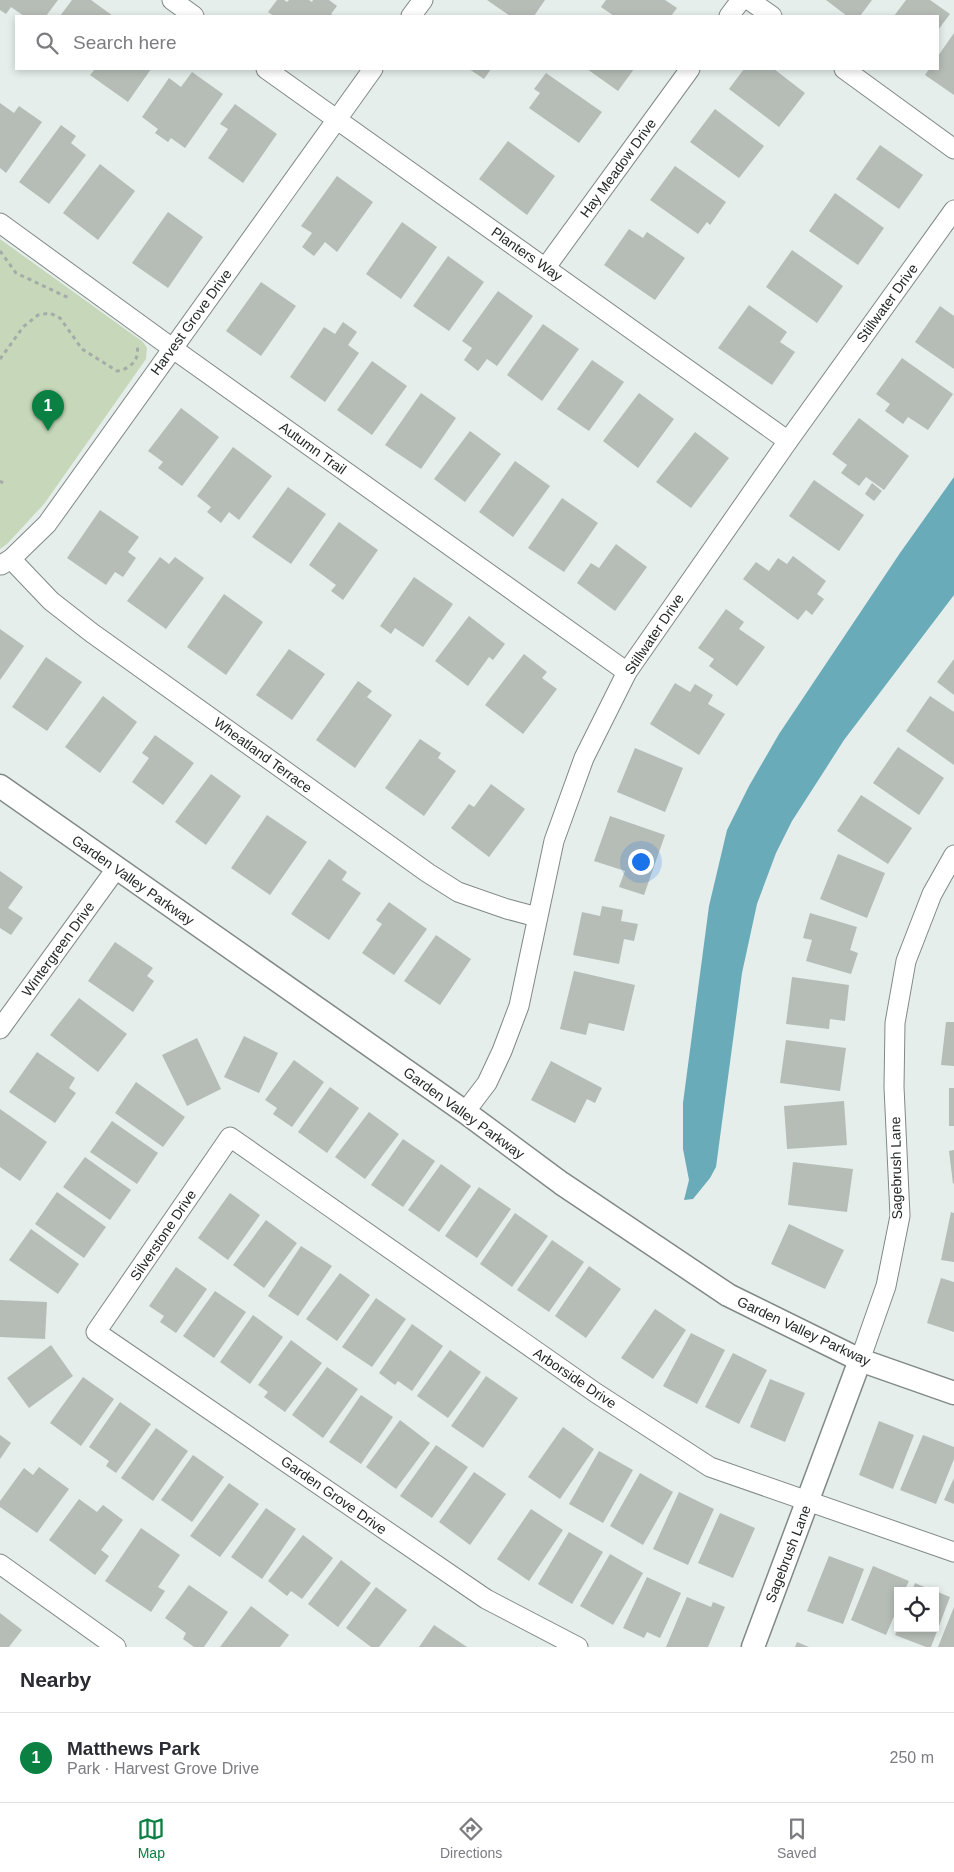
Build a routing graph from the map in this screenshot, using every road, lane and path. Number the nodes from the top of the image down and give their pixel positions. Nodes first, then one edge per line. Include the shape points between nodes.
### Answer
1 (172, 0) edge
2 (422, 0) edge
3 (740, 0) edge
4 (749, 0) edge
5 (193, 15) edge
6 (412, 15) edge
7 (730, 15) edge
8 (771, 15) edge
9 (267, 70) edge
10 (372, 70) edge
11 (689, 70) edge
12 (845, 70) edge
13 (336, 120) junction
14 (954, 149) edge
15 (954, 210) edge
16 (0, 222) edge
17 (0, 251) edge
18 (546, 267) junction
19 (70, 299) dead end
20 (136, 344) dead end
21 (172, 348) junction
22 (0, 359) edge
23 (788, 441) junction
24 (5, 562) edge
25 (627, 672) junction
26 (0, 786) edge
27 (954, 855) edge
28 (116, 869) junction
29 (537, 917) junction
30 (0, 1029) edge
31 (464, 1112) junction
32 (230, 1137) joint
33 (96, 1332) joint
34 (860, 1360) junction
35 (954, 1393) edge
36 (808, 1501) junction
37 (954, 1552) edge
38 (0, 1564) edge
39 (116, 1647) edge
40 (578, 1647) edge
41 (753, 1647) edge

1 - 5 street
2 - 6 street
3 - 7 street
4 - 8 street
9 - 13 street, Planters Way
10 - 13 street, Harvest Grove Drive
11 - 18 street, Hay Meadow Drive
12 - 14 street
13 - 18 street, Planters Way
13 - 21 street, Harvest Grove Drive
15 - 23 street, Stillwater Drive
16 - 21 street, Autumn Trail
17 - 19 path via 16,273
18 - 23 street, Planters Way
20 - 22 path via 139,353 135,361 127,370 117,371 82,349 60,318 50,313 38,315 23,327
21 - 24 street, Harvest Grove Drive via 46,524
21 - 25 street, Autumn Trail
23 - 25 street, Stillwater Drive
24 - 29 street, Wheatland Terrace via 92,633 428,872 458,892
25 - 29 street, Stillwater Drive via 584,758 554,841
26 - 28 street, Garden Valley Parkway
27 - 34 street, Sagebrush Lane via 932,894 906,961 895,1032 900,1216 886,1286
28 - 30 street, Wintergreen Drive
28 - 31 street, Garden Valley Parkway
29 - 31 street, Stillwater Drive via 519,1006 502,1052 487,1083
31 - 34 street, Garden Valley Parkway via 561,1183 728,1295
32 - 33 street, Silverstone Drive
32 - 36 street, Arborside Drive via 596,1394 710,1467
33 - 40 street, Garden Grove Drive via 486,1599
34 - 35 street, Garden Valley Parkway
34 - 36 street, Sagebrush Lane
36 - 37 street, Arborside Drive
36 - 41 street, Sagebrush Lane
38 - 39 street

